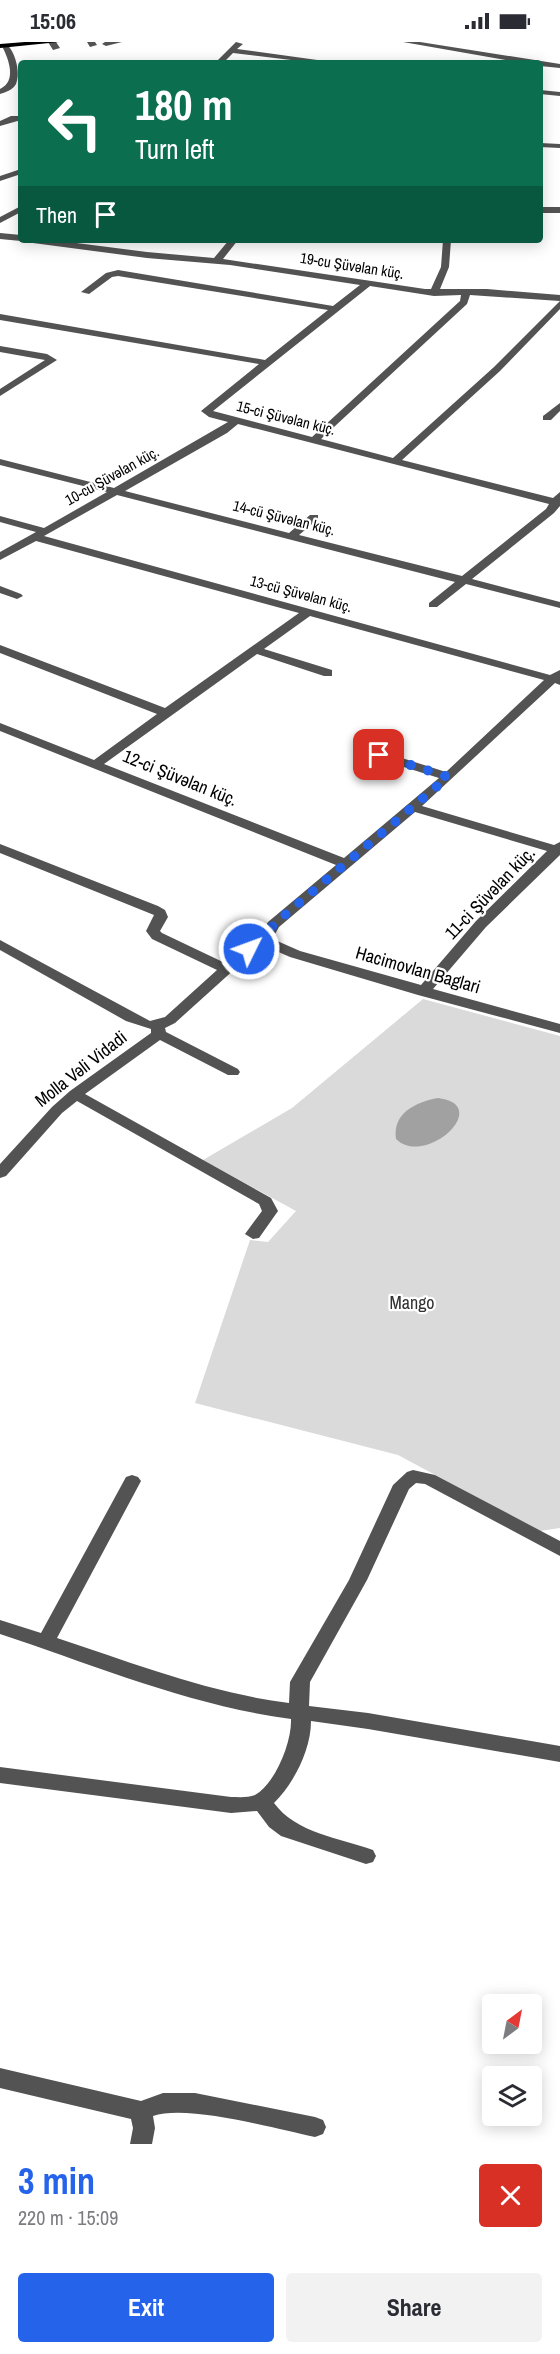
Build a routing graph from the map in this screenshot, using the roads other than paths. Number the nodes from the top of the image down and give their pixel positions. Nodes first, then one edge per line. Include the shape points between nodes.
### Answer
1 (38, 42) edge
2 (118, 42) edge
3 (241, 42) edge
4 (407, 42) edge
5 (54, 44) edge
6 (106, 44) dead end
7 (2, 46) edge
8 (232, 51) junction
9 (222, 60) edge
10 (309, 60) edge
11 (505, 60) edge
12 (543, 64) edge
13 (560, 66) edge
14 (0, 81) edge
15 (13, 81) junction
16 (0, 92) edge
17 (543, 92) edge
18 (560, 94) edge
19 (18, 118) edge
20 (0, 124) edge
21 (543, 145) edge
22 (560, 146) edge
23 (18, 172) edge
24 (0, 179) edge
25 (543, 210) edge
26 (560, 210) edge
27 (18, 211) edge
28 (0, 220) edge
29 (0, 236) edge
30 (18, 238) edge
31 (57, 243) edge
32 (119, 243) edge
33 (231, 243) edge
34 (447, 243) edge
35 (112, 250) junction
36 (216, 261) junction
37 (368, 283) junction
38 (86, 292) dead end
39 (434, 293) junction
40 (466, 293) junction
41 (560, 298) edge
42 (560, 304) edge
43 (336, 309) junction
44 (0, 317) edge
45 (0, 349) edge
46 (268, 363) junction
47 (0, 393) edge
48 (560, 406) edge
49 (547, 418) dead end
50 (237, 420) junction
51 (315, 440) junction
52 (395, 461) junction
53 (0, 462) edge
54 (115, 491) junction
55 (558, 500) edge
56 (314, 517) dead end
57 (0, 519) edge
58 (40, 534) junction
59 (292, 536) junction
60 (0, 556) edge
61 (464, 580) junction
62 (0, 589) edge
63 (17, 596) dead end
64 (433, 604) dead end
65 (560, 605) edge
66 (309, 611) junction
67 (0, 649) edge
68 (255, 650) junction
69 (328, 673) dead end
70 (558, 677) edge
71 (166, 713) junction
72 (0, 727) edge
73 (379, 755) dead end
74 (97, 763) junction
75 (448, 777) junction
76 (413, 807) junction
77 (0, 848) edge
78 (559, 849) edge
79 (346, 864) junction
80 (268, 940) junction
81 (0, 944) edge
82 (227, 969) junction
83 (423, 992) junction
84 (560, 1029) edge
85 (158, 1030) junction
86 (233, 1072) dead end
87 (75, 1094) junction
88 (0, 1173) edge
89 (253, 1234) dead end
90 (132, 1481) dead end
91 (560, 1550) edge
92 (0, 1627) edge
93 (45, 1643) junction
94 (299, 1713) junction
95 (560, 1754) edge
96 (0, 1775) edge
97 (261, 1801) junction
98 (366, 1856) dead end
99 (0, 2078) edge
100 (141, 2111) junction
101 (315, 2127) dead end
102 (141, 2144) edge

1 - 7 main road
2 - 6 street
3 - 8 street
4 - 11 street
5 - 7 main road
7 - 15 street via 9,54
8 - 9 street
8 - 10 street
12 - 13 street
14 - 15 street
15 - 16 street
17 - 18 street
19 - 20 street
21 - 22 street
23 - 24 street
25 - 26 street
27 - 28 street
29 - 30 street
31 - 35 street, 19-cu Şüvəlan küç.
32 - 35 street
33 - 36 street
34 - 39 street via 445,267
35 - 36 street, 19-cu Şüvəlan küç.
36 - 37 street, 19-cu Şüvəlan küç.
37 - 39 street, 19-cu Şüvəlan küç.
37 - 43 street, 15-ci Şüvəlan küç.
38 - 43 street via 118,273
39 - 40 street, 19-cu Şüvəlan küç.
40 - 41 street, 19-cu Şüvəlan küç.
40 - 51 street via 464,302
42 - 52 street via 497,369
43 - 46 street, 15-ci Şüvəlan küç.
44 - 46 street
45 - 47 street via 52,360
46 - 50 street, 15-ci Şüvəlan küç. via 206,411
48 - 49 street
50 - 51 street, 15-ci Şüvəlan küç.
50 - 54 street, 10-cu Şüvəlan küç.
51 - 52 street, 15-ci Şüvəlan küç.
52 - 55 street, 15-ci Şüvəlan küç.
53 - 54 street, 14-cü Şüvəlan küç.
54 - 58 street, 10-cu Şüvəlan küç.
54 - 59 street, 14-cü Şüvəlan küç.
55 - 61 street via 550,511
56 - 59 street
57 - 58 street, 13-cü Şüvəlan küç.
58 - 60 street, 10-cu Şüvəlan küç.
58 - 66 street, 13-cü Şüvəlan küç.
59 - 61 street, 14-cü Şüvəlan küç.
61 - 64 street
61 - 65 street, 14-cü Şüvəlan küç.
62 - 63 street
66 - 68 street
66 - 70 street, 13-cü Şüvəlan küç.
67 - 71 street
68 - 69 street
68 - 71 street
70 - 75 street
71 - 74 street
72 - 74 street, 12-ci Şüvəlan küç.
73 - 75 street
74 - 79 street, 12-ci Şüvəlan küç.
75 - 76 street
76 - 78 street
76 - 79 street
77 - 82 street via 153,909 161,917 153,932 157,936
78 - 83 street, 11-ci Şüvəlan küç. via 481,924
79 - 80 street via 273,925
80 - 82 street, Molla Vəli Vidadi via 249,949
80 - 83 street, Hacimovlan Baglari via 295,954
81 - 85 street
82 - 85 street, Molla Vəli Vidadi
83 - 84 street, Hacimovlan Baglari
85 - 86 street
85 - 87 street, Molla Vəli Vidadi
87 - 88 street, Molla Vəli Vidadi via 41,1125
87 - 89 street via 265,1200 270,1211
90 - 93 street
91 - 94 street via 429,1479 408,1478 358,1580 300,1682
92 - 93 street
93 - 94 street via 232,1702
94 - 95 street
94 - 97 street via 302,1725 297,1746 282,1777
96 - 97 street via 231,1805
97 - 98 street via 288,1830
99 - 100 street
100 - 101 street via 163,2103 195,2103
100 - 102 street

